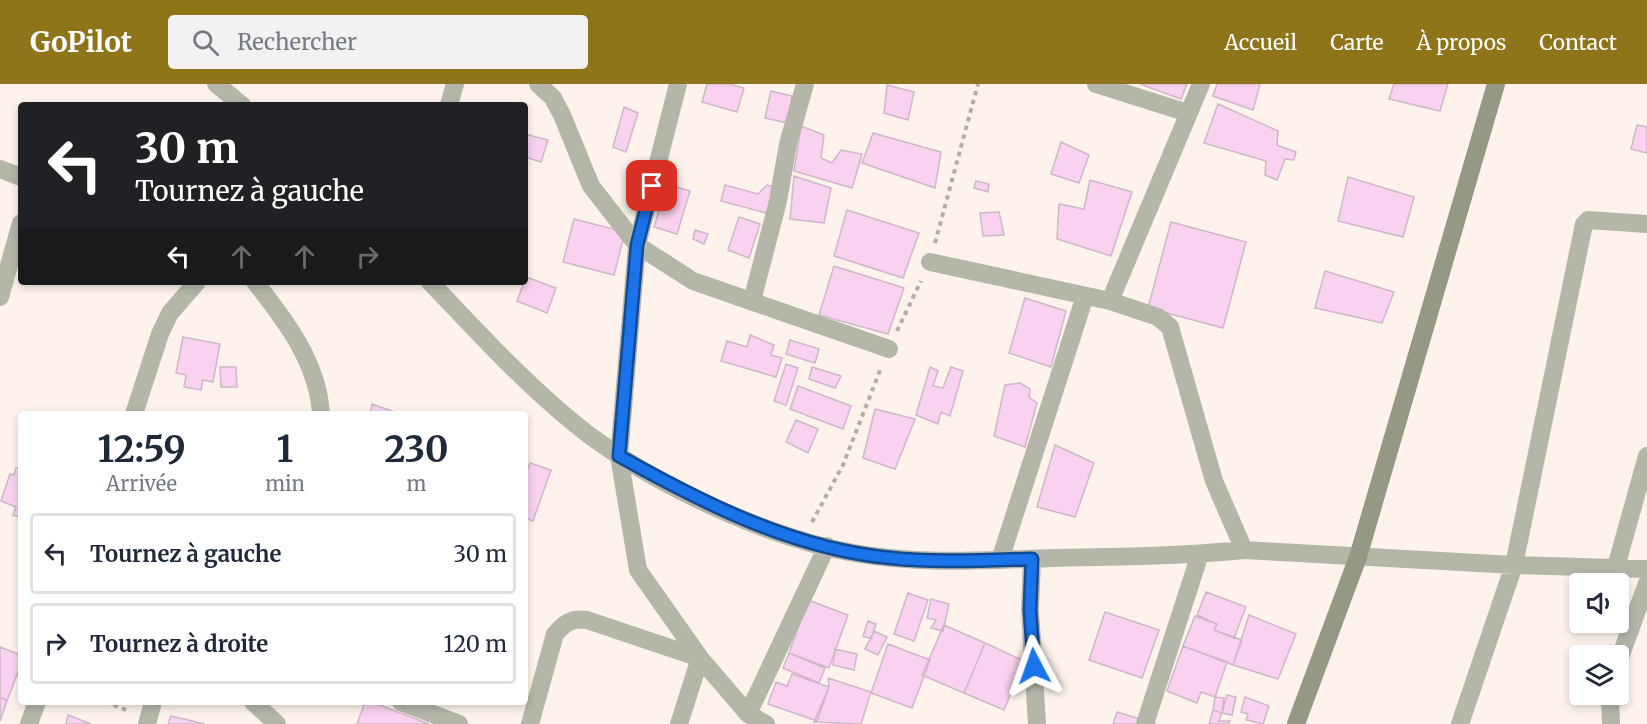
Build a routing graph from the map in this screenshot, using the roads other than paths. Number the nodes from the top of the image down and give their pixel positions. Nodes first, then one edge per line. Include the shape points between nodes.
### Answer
1 (216, 84) edge
2 (455, 84) edge
3 (538, 84) edge
4 (678, 84) edge
5 (806, 84) edge
6 (1096, 84) edge
7 (1201, 84) edge
8 (1496, 84) edge
9 (238, 102) edge
10 (450, 102) edge
11 (1188, 113) junction
12 (0, 169) edge
13 (18, 176) edge
14 (1647, 224) edge
15 (18, 234) edge
16 (637, 245) junction
17 (930, 262) road end
18 (194, 285) edge
19 (257, 285) edge
20 (433, 285) edge
21 (1085, 296) junction
22 (0, 297) edge
23 (752, 301) junction
24 (1110, 301) junction
25 (889, 349) road end
26 (135, 411) edge
27 (321, 411) edge
28 (619, 456) junction
29 (1647, 456) edge
30 (827, 546) junction
31 (1244, 550) junction
32 (1200, 554) junction
33 (1358, 557) junction
34 (1032, 559) junction
35 (1000, 560) junction
36 (1514, 565) junction
37 (1616, 567) junction
38 (1647, 569) edge
39 (1647, 583) edge
40 (1625, 645) edge
41 (700, 658) junction
42 (36, 705) edge
43 (256, 705) edge
44 (409, 705) edge
45 (1610, 705) edge
46 (748, 714) junction
47 (29, 724) edge
48 (278, 724) edge
49 (459, 724) edge
50 (530, 724) edge
51 (679, 724) edge
52 (766, 724) edge
53 (1037, 724) edge
54 (1145, 724) edge
55 (1296, 724) edge
56 (1460, 724) edge
57 (1611, 724) edge

1 - 9 street
2 - 10 street
3 - 16 street via 553,98 562,115 591,186
4 - 16 street
5 - 23 street
6 - 11 street
7 - 11 street
8 - 33 street
11 - 24 street
12 - 13 street
14 - 36 street via 1588,220 1584,224
15 - 22 street
16 - 23 street via 693,281
16 - 28 street
17 - 21 street
18 - 26 street via 170,313 160,334
19 - 27 street via 291,328 320,394
20 - 28 street via 562,414
21 - 24 street
21 - 35 street
23 - 25 street
24 - 31 street via 1158,317 1170,327 1214,481
28 - 30 street via 687,494 761,527
28 - 41 street via 638,570
29 - 37 street
30 - 35 street via 891,559
30 - 46 street
31 - 32 street
31 - 33 street
32 - 34 street
32 - 54 street
33 - 36 street
33 - 55 street
34 - 35 street
34 - 53 street via 1030,610
36 - 37 street
36 - 56 street
37 - 38 street
39 - 40 street
41 - 46 street
41 - 50 street via 575,618 555,634
41 - 51 street
42 - 47 street
43 - 48 street
44 - 49 street
45 - 57 street
46 - 52 street

